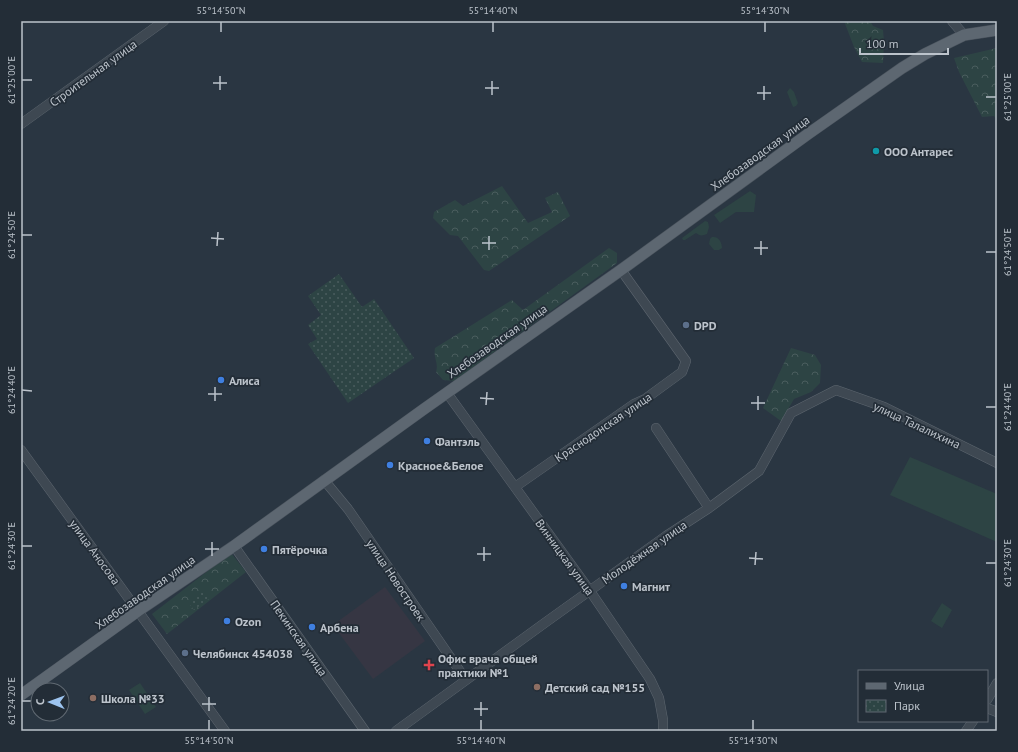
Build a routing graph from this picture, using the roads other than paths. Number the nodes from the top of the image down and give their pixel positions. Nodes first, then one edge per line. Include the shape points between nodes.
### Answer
1 (164, 21) edge
2 (952, 21) edge
3 (997, 30) edge
4 (964, 35) junction
5 (21, 124) edge
6 (621, 270) junction
7 (836, 390) joint
8 (447, 393) junction
9 (656, 428) dead end
10 (21, 450) edge
11 (997, 463) edge
12 (324, 480) junction
13 (515, 488) junction
14 (709, 508) junction
15 (234, 546) junction
16 (590, 590) junction
17 (138, 611) junction
18 (466, 680) junction
19 (997, 684) edge
20 (21, 695) edge
21 (988, 698) edge
22 (972, 722) edge
23 (225, 731) edge
24 (365, 731) edge
25 (396, 731) edge
26 (663, 731) edge
27 (966, 731) edge

1 - 5 street, Строительная улица
2 - 4 street
3 - 4 main road, Хлебозаводская улица
4 - 6 main road, Хлебозаводская улица via 902,68
6 - 8 main road, Хлебозаводская улица
6 - 13 street, Краснодонская улица via 686,361 682,372
7 - 11 street, улица Талалихина via 884,407
7 - 14 street, Молодёжная улица via 791,413 758,470
8 - 12 main road, Хлебозаводская улица
8 - 13 street, Винницкая улица
9 - 14 street
10 - 17 street, улица Аносова
12 - 15 main road, Хлебозаводская улица
12 - 18 street, улица Новостроек via 348,509
13 - 16 street, Винницкая улица
14 - 16 street, Молодёжная улица
15 - 17 main road, Хлебозаводская улица
15 - 24 street, Пекинская улица
16 - 18 street, Молодёжная улица
16 - 26 street, Винницкая улица via 650,679 659,698
17 - 20 main road, Хлебозаводская улица
17 - 23 street, улица Аносова
18 - 25 street, Молодёжная улица
19 - 21 street
22 - 27 street

